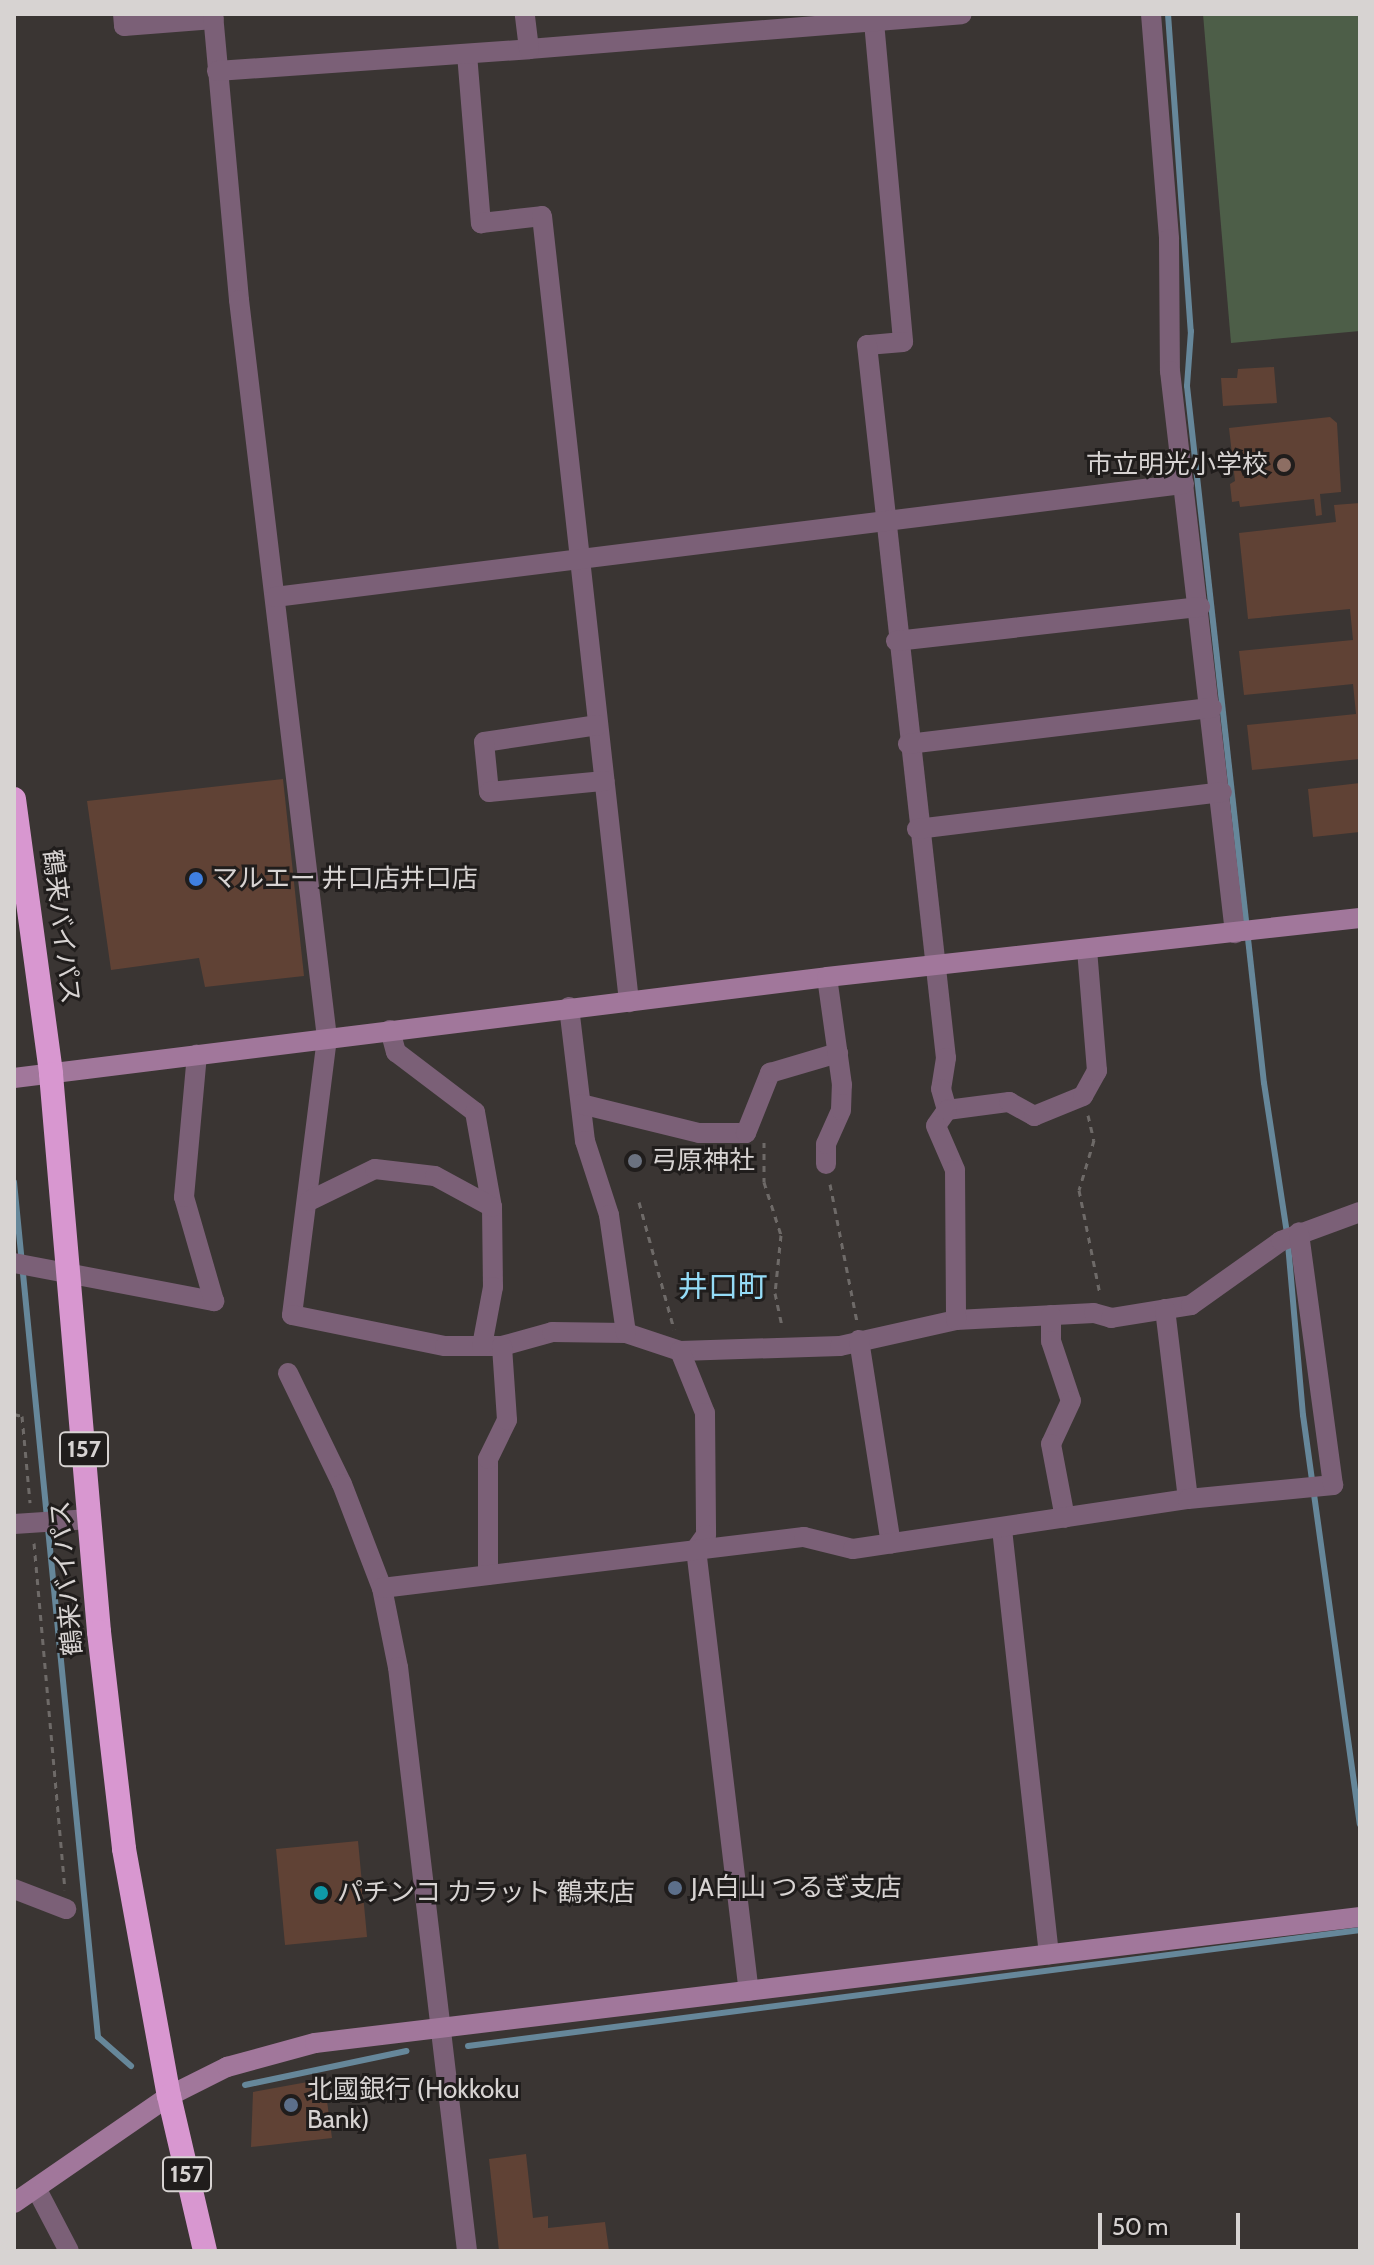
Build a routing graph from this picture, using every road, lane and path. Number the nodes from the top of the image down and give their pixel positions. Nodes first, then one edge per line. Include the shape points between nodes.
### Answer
1 (123, 14) edge
2 (525, 14) edge
3 (962, 14) edge
4 (1151, 14) edge
5 (213, 16) edge
6 (839, 19) edge
7 (874, 22) junction
8 (529, 49) junction
9 (467, 54) junction
10 (217, 71) junction
11 (1184, 484) junction
12 (883, 521) junction
13 (578, 558) junction
14 (275, 597) junction
15 (1200, 607) junction
16 (896, 641) junction
17 (1212, 708) junction
18 (598, 725) junction
19 (908, 744) junction
20 (604, 781) junction
21 (1222, 792) junction
22 (14, 799) edge
23 (917, 829) junction
24 (1360, 918) edge
25 (1244, 932) junction
26 (1087, 949) junction
27 (936, 966) junction
28 (827, 977) junction
29 (629, 1002) junction
30 (569, 1007) junction
31 (390, 1030) junction
32 (327, 1038) junction
33 (838, 1053) junction
34 (197, 1055) junction
35 (51, 1074) junction
36 (14, 1078) edge
37 (1083, 1096) junction
38 (581, 1104) junction
39 (947, 1110) junction
40 (746, 1133) junction
41 (826, 1164) joint
42 (309, 1201) junction
43 (639, 1202) dead end
44 (492, 1207) junction
45 (1360, 1212) edge
46 (1291, 1236) junction
47 (22, 1264) edge
48 (68, 1273) junction
49 (1165, 1309) junction
50 (1094, 1313) junction
51 (1051, 1315) junction
52 (956, 1320) junction
53 (626, 1333) junction
54 (859, 1340) junction
55 (492, 1346) junction
56 (782, 1349) junction
57 (680, 1351) junction
58 (288, 1373) dead end
59 (14, 1414) edge
60 (1188, 1499) junction
61 (31, 1511) dead end
62 (1065, 1518) junction
63 (90, 1519) junction
64 (23, 1526) edge
65 (1002, 1529) junction
66 (891, 1544) junction
67 (696, 1549) junction
68 (488, 1575) junction
69 (382, 1588) junction
70 (14, 1889) edge
71 (66, 1909) joint
72 (1360, 1917) edge
73 (1049, 1954) junction
74 (749, 1991) junction
75 (438, 2029) junction
76 (169, 2096) junction
77 (36, 2188) junction
78 (14, 2203) edge
79 (69, 2251) edge
80 (205, 2251) edge
81 (467, 2251) edge

1 - 5 street via 124,26
2 - 8 street
3 - 7 street
4 - 11 street via 1169,253 1170,371
5 - 10 street
6 - 7 street
6 - 8 street
7 - 12 street via 903,342 867,345
8 - 9 street
9 - 10 street
9 - 13 street via 481,223 542,216
10 - 14 street
11 - 12 street
11 - 15 street
12 - 13 street
12 - 16 street
13 - 14 street
13 - 18 street
14 - 32 street
15 - 16 street
15 - 17 street
16 - 19 street
17 - 19 street
17 - 21 street
18 - 20 street
18 - 20 street via 484,742 489,792
19 - 23 street
20 - 29 street
21 - 23 street
21 - 25 street
22 - 35 highway, 鶴来バイパス / 157
23 - 27 street
24 - 25 street
25 - 26 street
26 - 27 street
26 - 37 street via 1097,1071
27 - 28 street
27 - 39 street
28 - 29 street
28 - 33 street
29 - 30 street
30 - 31 street
30 - 38 street
31 - 32 street
31 - 44 street via 396,1052 475,1112
32 - 34 street
32 - 42 street
33 - 40 street via 770,1073
33 - 41 street via 841,1110 826,1144
34 - 35 street
34 - 48 street via 184,1197 214,1301
35 - 36 street
35 - 48 highway, 鶴来バイパス / 157
37 - 39 street via 1034,1116 1009,1102
37 - 50 path via 1094,1140 1079,1190 1101,1293
38 - 40 street via 699,1133
38 - 53 street via 585,1141 609,1215
39 - 52 street via 936,1126 955,1170
40 - 56 path via 764,1143 764,1182 781,1235 775,1293
41 - 54 path
42 - 44 street via 375,1169 435,1176
42 - 55 street via 292,1315 445,1346
43 - 57 path
44 - 55 street
45 - 46 street
46 - 49 street via 1191,1305
46 - 60 street via 1333,1485
47 - 48 street
48 - 63 highway, 鶴来バイパス / 157
49 - 50 street via 1111,1318
49 - 60 street
50 - 51 street
51 - 52 street
51 - 62 street via 1051,1341 1071,1401 1051,1444
52 - 54 street
53 - 55 street via 552,1332
53 - 57 street
54 - 56 street
54 - 66 street
55 - 68 street via 507,1420 488,1459
56 - 57 street
57 - 67 street via 705,1413 706,1535
58 - 69 street via 342,1484
59 - 61 path via 22,1416
60 - 62 street
62 - 65 street
63 - 64 street
63 - 76 highway, 鶴来バイパス / 157 via 124,1849
64 - 71 path
65 - 66 street
65 - 73 street
66 - 67 street via 853,1549 804,1537
67 - 68 street
67 - 74 street
68 - 69 street
69 - 75 street via 398,1667
70 - 71 street
72 - 73 street
73 - 74 street
74 - 75 street
75 - 76 street via 315,2043 227,2067
75 - 81 street
76 - 77 street
76 - 80 highway, 鶴来バイパス / 157
77 - 78 street
77 - 79 street

